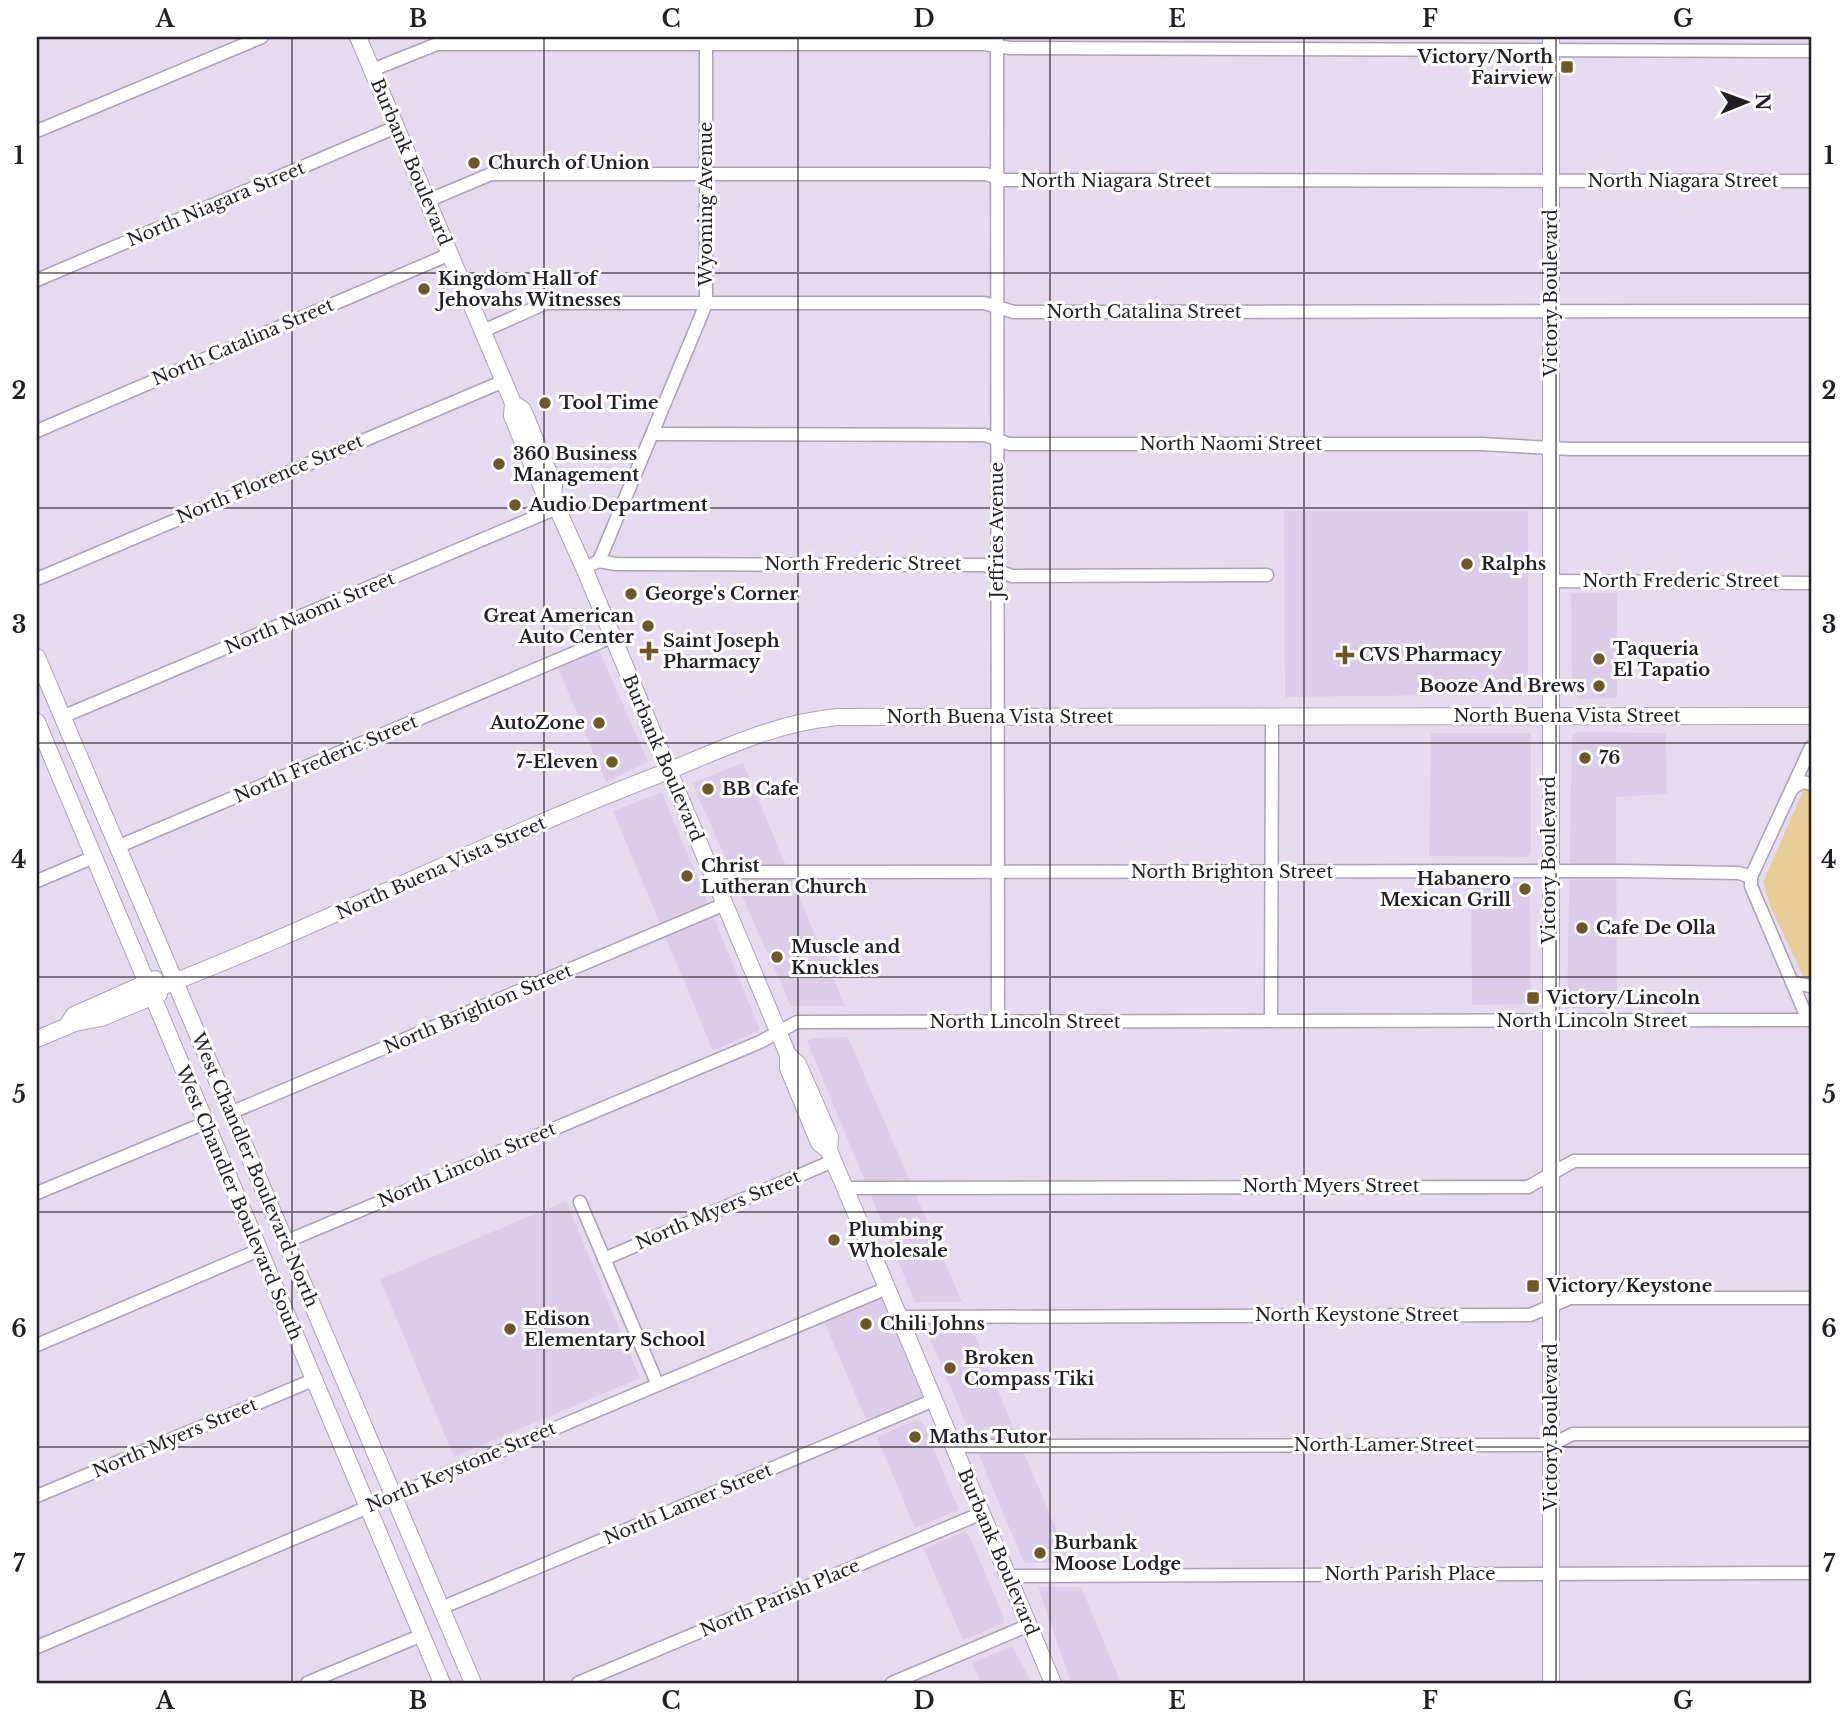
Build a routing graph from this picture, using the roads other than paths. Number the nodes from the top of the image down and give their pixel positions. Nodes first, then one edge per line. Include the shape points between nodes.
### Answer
1 (262, 37) edge
2 (359, 37) edge
3 (706, 40) edge
4 (997, 41) edge
5 (1551, 43) edge
6 (1811, 51) edge
7 (373, 70) junction
8 (396, 127) junction
9 (37, 131) edge
10 (705, 174) junction
11 (997, 178) junction
12 (1551, 181) junction
13 (1811, 181) edge
14 (427, 201) junction
15 (450, 254) junction
16 (37, 281) edge
17 (706, 304) junction
18 (997, 307) junction
19 (1811, 311) edge
20 (1550, 312) junction
21 (483, 331) junction
22 (503, 380) junction
23 (37, 431) edge
24 (653, 434) junction
25 (997, 440) junction
26 (1551, 448) junction
27 (1811, 449) edge
28 (555, 504) junction
29 (591, 564) junction
30 (998, 570) junction
31 (1267, 575) dead end
32 (37, 579) edge
33 (1550, 581) junction
34 (1811, 583) edge
35 (612, 637) junction
36 (37, 657) edge
37 (1272, 716) junction
38 (1549, 716) junction
39 (1811, 716) edge
40 (62, 717) junction
41 (997, 717) junction
42 (37, 725) edge
43 (1811, 747) edge
44 (668, 771) junction
45 (1811, 784) edge
46 (1792, 788) junction
47 (117, 847) junction
48 (94, 857) junction
49 (1272, 871) junction
50 (712, 872) junction
51 (998, 872) junction
52 (1549, 872) junction
53 (1751, 877) junction
54 (37, 881) edge
55 (725, 904) junction
56 (175, 980) junction
57 (1793, 982) junction
58 (1811, 986) edge
59 (148, 989) junction
60 (1810, 1017) edge
61 (1272, 1021) junction
62 (998, 1022) junction
63 (1550, 1023) junction
64 (779, 1032) junction
65 (37, 1039) edge
66 (230, 1113) junction
67 (205, 1124) junction
68 (831, 1156) junction
69 (1811, 1161) edge
70 (1550, 1173) junction
71 (845, 1188) junction
72 (37, 1193) edge
73 (580, 1202) dead end
74 (285, 1242) junction
75 (259, 1250) junction
76 (604, 1259) junction
77 (887, 1288) junction
78 (1811, 1298) edge
79 (1550, 1307) junction
80 (899, 1317) junction
81 (37, 1345) edge
82 (313, 1380) junction
83 (657, 1383) junction
84 (934, 1400) junction
85 (1811, 1434) edge
86 (1551, 1445) junction
87 (954, 1446) junction
88 (37, 1496) edge
89 (393, 1496) junction
90 (368, 1507) junction
91 (982, 1513) junction
92 (1811, 1573) edge
93 (1551, 1574) junction
94 (1009, 1576) junction
95 (441, 1608) junction
96 (1029, 1625) junction
97 (422, 1635) junction
98 (37, 1647) edge
99 (307, 1683) edge
100 (442, 1683) edge
101 (473, 1683) edge
102 (578, 1683) edge
103 (892, 1683) edge
104 (1053, 1683) edge
105 (1551, 1683) edge

1 - 9 street
2 - 7 main road, Burbank Boulevard
3 - 4 street
3 - 7 street via 436,44
3 - 10 street, Wyoming Avenue
4 - 5 street
4 - 11 street, Jeffries Avenue
5 - 6 street
5 - 12 main road, Victory Boulevard
7 - 8 main road, Burbank Boulevard
8 - 14 main road, Burbank Boulevard
8 - 16 street, North Niagara Street
10 - 11 street, North Niagara Street via 986,174
10 - 14 street, North Niagara Street via 491,174
10 - 17 street, Wyoming Avenue
11 - 12 street, North Niagara Street
11 - 18 street, Jeffries Avenue
12 - 13 street, North Niagara Street
12 - 20 main road, Victory Boulevard
14 - 15 main road, Burbank Boulevard
15 - 21 main road, Burbank Boulevard
15 - 23 street, North Catalina Street
17 - 18 street, North Catalina Street via 984,303
17 - 21 street, North Catalina Street via 546,303
17 - 24 street, Wyoming Avenue
18 - 20 street, North Catalina Street via 1014,312
18 - 25 street, Jeffries Avenue
19 - 20 street, North Catalina Street
20 - 26 main road, Victory Boulevard
21 - 22 main road, Burbank Boulevard
22 - 28 main road, Burbank Boulevard via 513,403 523,410 554,485
22 - 32 street, North Florence Street
24 - 25 street, North Naomi Street via 985,435
24 - 29 street, Wyoming Avenue
25 - 26 street, North Naomi Street via 1009,444
25 - 30 street, Jeffries Avenue
26 - 27 street, North Naomi Street
26 - 33 main road, Victory Boulevard
28 - 29 main road, Burbank Boulevard
28 - 40 street, North Naomi Street
29 - 30 street, North Frederic Street via 984,565
29 - 35 main road, Burbank Boulevard
30 - 31 street, North Frederic Street via 1012,576
30 - 41 street, Jeffries Avenue
33 - 34 street, North Frederic Street
33 - 38 main road, Victory Boulevard
35 - 44 main road, Burbank Boulevard
35 - 47 street, North Frederic Street
36 - 40 main road, West Chandler Boulevard North
37 - 38 main road, North Buena Vista Street
37 - 41 main road, North Buena Vista Street
37 - 49 street
38 - 39 main road, North Buena Vista Street
38 - 52 main road, Victory Boulevard
40 - 47 main road, West Chandler Boulevard North
41 - 44 main road, North Buena Vista Street via 838,717 797,722 737,741
41 - 51 street, Jeffries Avenue
42 - 48 main road, West Chandler Boulevard South
43 - 46 street
44 - 50 main road, Burbank Boulevard
44 - 56 main road, North Buena Vista Street via 233,958 227,965
45 - 46 street via 1803,782
46 - 53 street
47 - 56 main road, West Chandler Boulevard North
48 - 54 street
48 - 59 main road, West Chandler Boulevard South
49 - 51 street, North Brighton Street
49 - 52 street, North Brighton Street
49 - 61 street
50 - 51 street, North Brighton Street
50 - 55 main road, Burbank Boulevard
51 - 62 street, Jeffries Avenue
52 - 53 street, North Brighton Street via 1739,873
52 - 63 main road, Victory Boulevard
53 - 57 street
55 - 64 main road, Burbank Boulevard
55 - 66 street, North Brighton Street
56 - 59 main road, North Buena Vista Street
56 - 66 main road, West Chandler Boulevard North
57 - 58 street
57 - 60 street
59 - 65 main road, North Buena Vista Street via 74,1015 71,1025
59 - 67 main road, West Chandler Boulevard South
60 - 63 street, North Lincoln Street
61 - 62 street, North Lincoln Street
61 - 63 street, North Lincoln Street
62 - 64 street, North Lincoln Street via 797,1022
63 - 70 main road, Victory Boulevard
64 - 68 main road, Burbank Boulevard via 830,1137
64 - 74 street, North Lincoln Street
66 - 74 main road, West Chandler Boulevard North
67 - 72 street
67 - 75 main road, West Chandler Boulevard South
68 - 71 main road, Burbank Boulevard
68 - 76 street, North Myers Street
69 - 70 street, North Myers Street via 1574,1161
70 - 71 street, North Myers Street via 1528,1187
70 - 79 main road, Victory Boulevard
71 - 77 main road, Burbank Boulevard
73 - 76 street
74 - 89 main road, West Chandler Boulevard North
75 - 81 street
75 - 82 main road, West Chandler Boulevard South
76 - 83 street
77 - 80 main road, Burbank Boulevard
77 - 83 street, North Keystone Street
78 - 79 street, North Keystone Street via 1570,1298
79 - 80 street, North Keystone Street via 1530,1315
79 - 86 main road, Victory Boulevard
80 - 84 main road, Burbank Boulevard
82 - 88 street, North Myers Street
82 - 90 main road, West Chandler Boulevard South
83 - 89 street, North Keystone Street
84 - 87 main road, Burbank Boulevard
84 - 95 street, North Lamer Street
85 - 86 street, North Lamer Street via 1573,1434
86 - 87 street, North Lamer Street
86 - 93 main road, Victory Boulevard
87 - 91 main road, Burbank Boulevard
89 - 90 street, North Keystone Street
89 - 95 main road, West Chandler Boulevard North
90 - 97 main road, West Chandler Boulevard South
90 - 98 street, North Keystone Street
91 - 94 main road, Burbank Boulevard
91 - 102 street, North Parish Place
92 - 93 street, North Parish Place
93 - 94 street, North Parish Place
93 - 105 main road, Victory Boulevard
94 - 96 main road, Burbank Boulevard
95 - 101 main road, West Chandler Boulevard North
96 - 103 street
96 - 104 main road, Burbank Boulevard
97 - 99 street
97 - 100 main road, West Chandler Boulevard South

